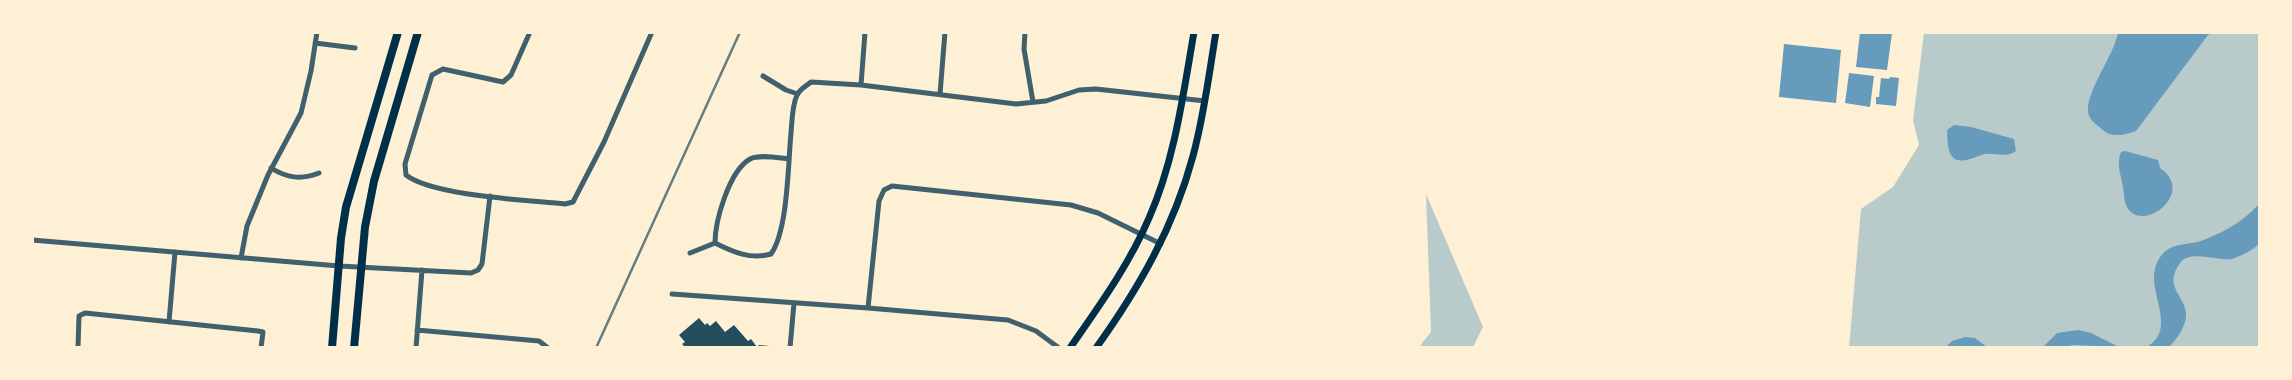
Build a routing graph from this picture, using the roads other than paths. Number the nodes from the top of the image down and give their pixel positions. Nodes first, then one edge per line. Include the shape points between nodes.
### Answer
1 (317, 32) edge
2 (398, 32) edge
3 (418, 32) edge
4 (530, 32) edge
5 (652, 32) edge
6 (865, 32) edge
7 (946, 32) edge
8 (1025, 32) edge
9 (1194, 32) edge
10 (1216, 32) edge
11 (316, 44) junction
12 (355, 48) dead end
13 (763, 76) dead end
14 (861, 85) junction
15 (798, 94) junction
16 (940, 94) junction
17 (1182, 98) junction
18 (1205, 101) junction
19 (1034, 102) junction
20 (789, 159) junction
21 (271, 168) junction
22 (319, 173) dead end
23 (490, 196) junction
24 (1141, 235) junction
25 (32, 240) edge
26 (715, 243) junction
27 (1161, 244) junction
28 (175, 252) junction
29 (690, 253) dead end
30 (241, 258) junction
31 (339, 266) junction
32 (360, 268) junction
33 (422, 270) junction
34 (672, 294) dead end
35 (794, 303) junction
36 (868, 308) junction
37 (169, 322) junction
38 (417, 330) junction
39 (78, 348) edge
40 (261, 348) edge
41 (332, 348) edge
42 (354, 348) edge
43 (416, 348) edge
44 (548, 348) edge
45 (790, 348) edge
46 (1059, 348) edge
47 (1070, 348) edge
48 (1096, 348) edge

1 - 11 street
2 - 31 main road via 346,207
3 - 32 main road via 374,181
4 - 23 street via 511,75 503,82 443,69 432,75 405,164 406,175 414,180 438,188
5 - 23 street via 604,142 573,202 565,204
6 - 14 street
7 - 16 street
8 - 19 street via 1024,49
9 - 17 main road
10 - 18 main road
11 - 12 street
11 - 21 street via 300,113
13 - 15 street
14 - 15 street via 811,82
14 - 16 street
15 - 20 street
16 - 19 street via 1016,104
17 - 18 street
17 - 19 street via 1096,89 1079,90
17 - 24 main road via 1168,166
18 - 27 main road via 1189,171
20 - 26 street via 751,159 741,168 718,216
20 - 26 street via 780,234 771,254 752,257
21 - 22 street via 293,177 307,178
21 - 30 street via 247,226
23 - 33 street via 484,255 478,270 464,274
24 - 27 street
24 - 36 street via 1098,213 1071,205 892,186 884,190 879,201
24 - 47 main road via 1114,284
25 - 28 street
26 - 29 street
27 - 48 main road via 1130,299
28 - 30 street
28 - 37 street
30 - 31 street
31 - 32 street
31 - 41 main road
32 - 33 street
32 - 42 main road
33 - 38 street
34 - 35 street
35 - 36 street
35 - 45 street
36 - 46 street via 1008,320 1036,331
37 - 39 street via 84,313 79,316
37 - 40 street via 263,332
38 - 43 street
38 - 44 street via 539,341

